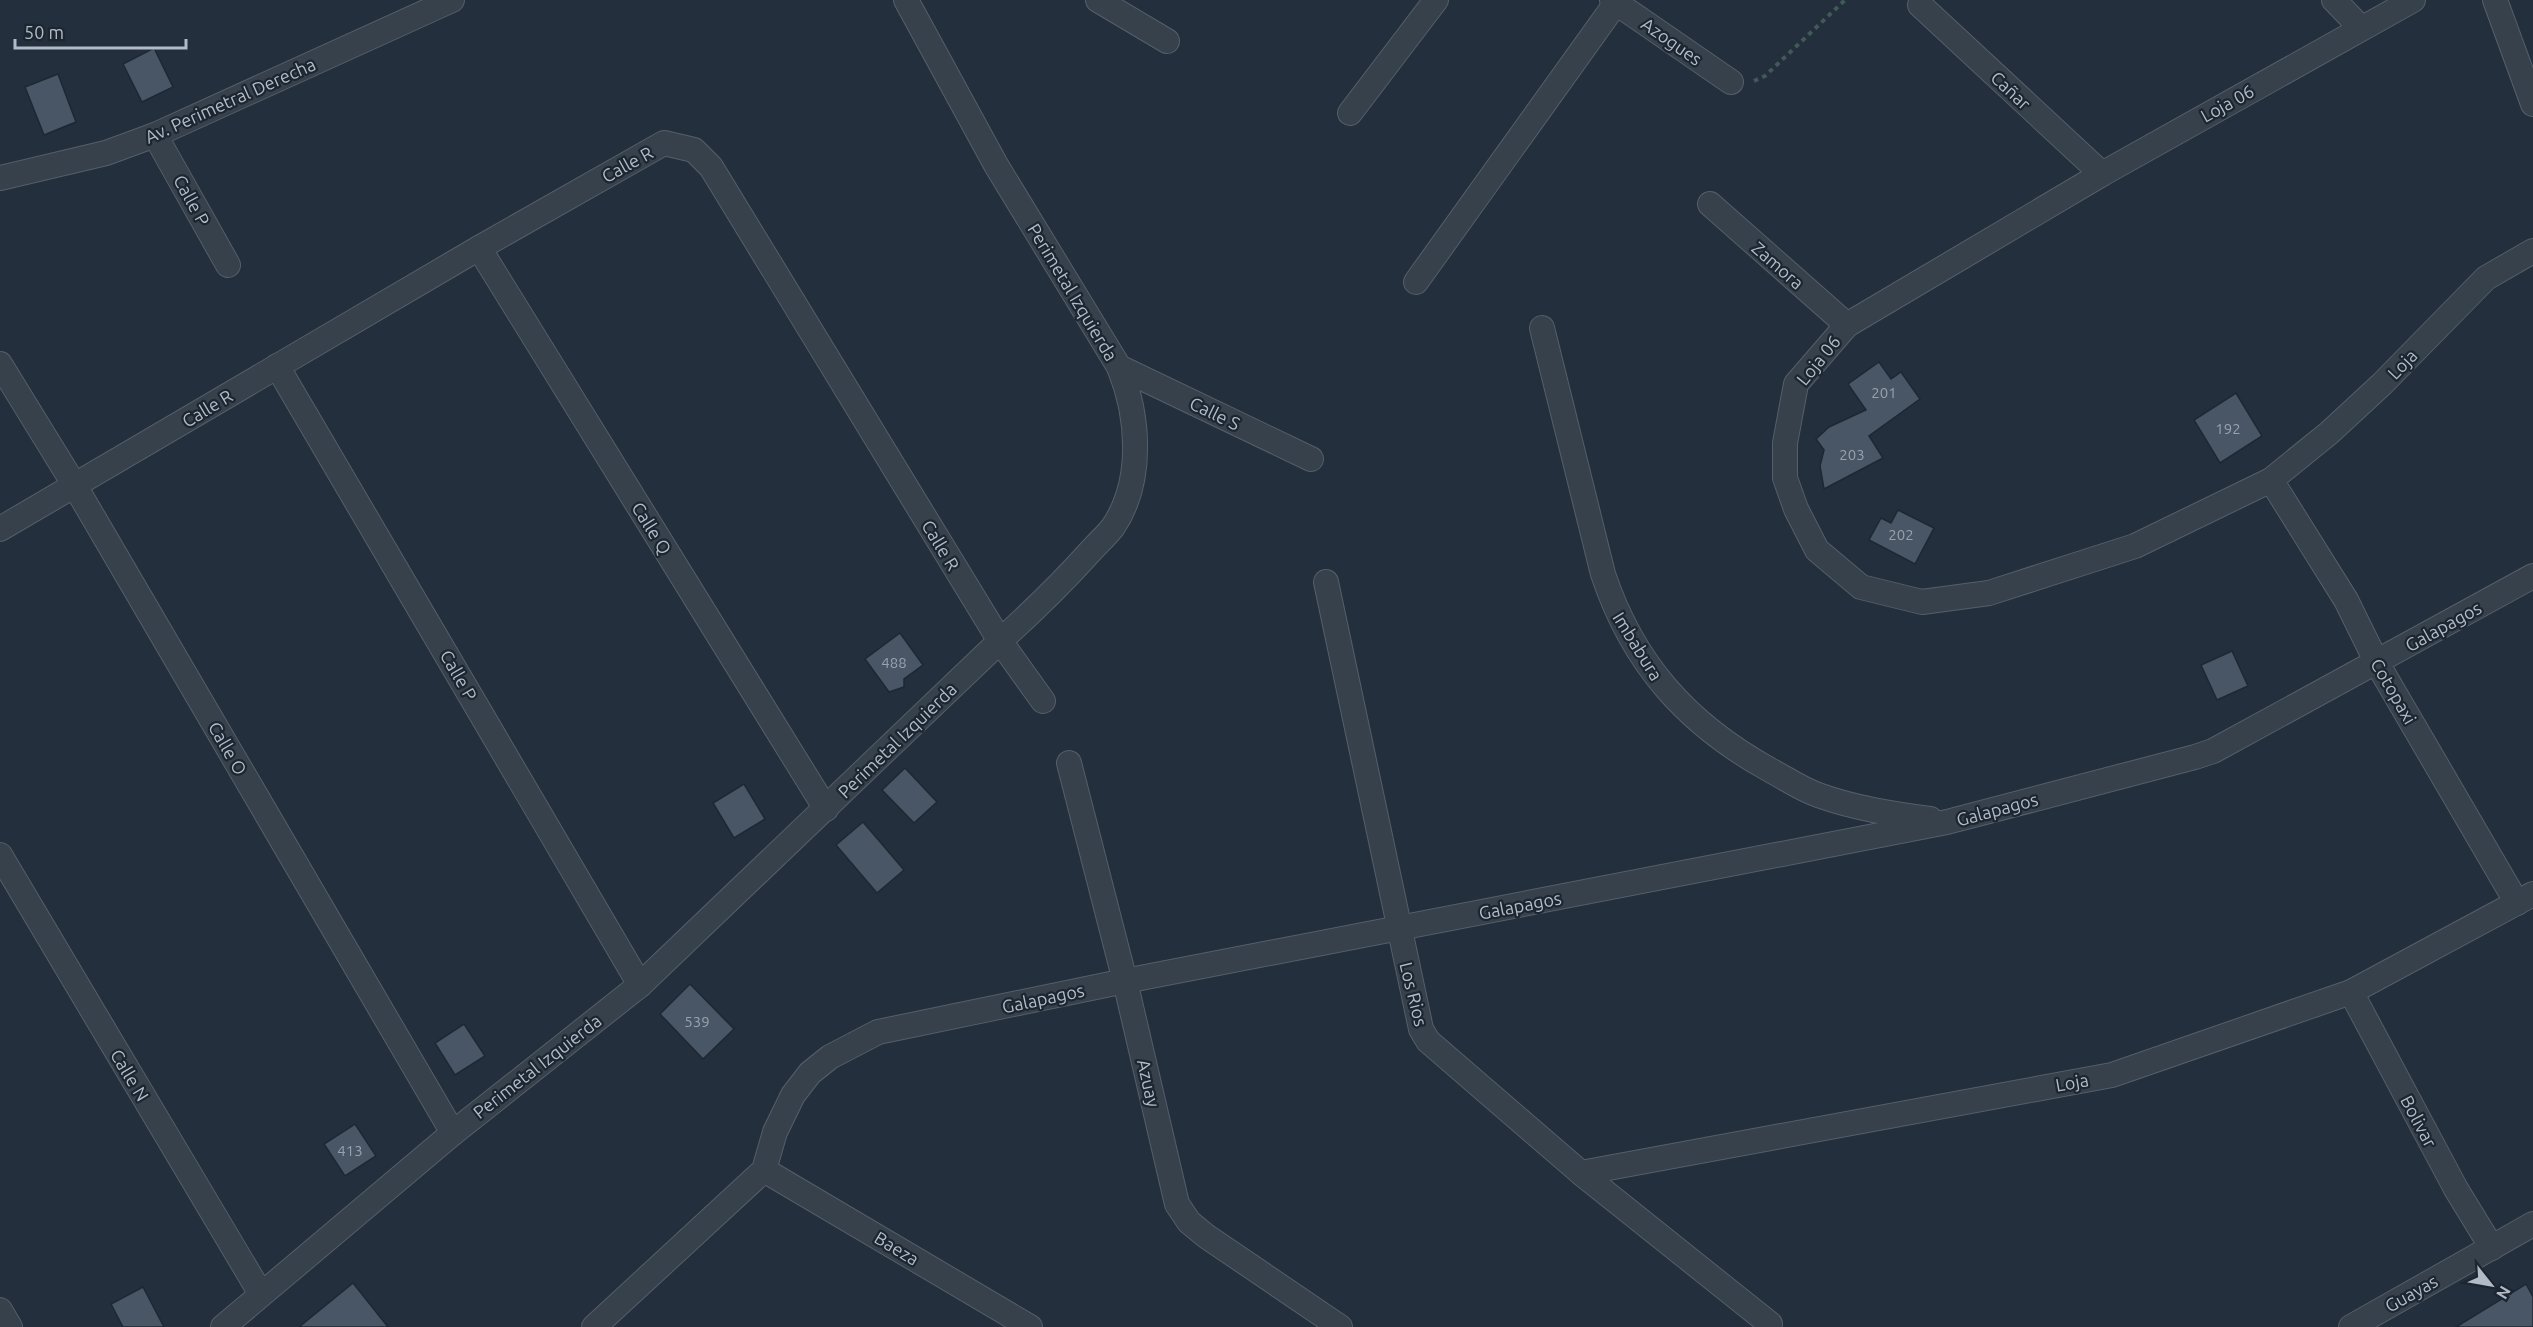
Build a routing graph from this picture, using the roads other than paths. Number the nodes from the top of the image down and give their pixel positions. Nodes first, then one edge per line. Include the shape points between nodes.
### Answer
1 (452, 0) edge
2 (906, 0) edge
3 (1098, 0) edge
4 (1436, 0) edge
5 (2334, 0) edge
6 (2413, 0) edge
7 (2495, 0) edge
8 (1614, 2) edge
9 (1920, 5) dead end
10 (2361, 28) junction
11 (1167, 41) dead end
12 (1731, 82) road end
13 (2533, 104) edge
14 (1350, 113) dead end
15 (155, 135) junction
16 (2102, 174) junction
17 (0, 178) edge
18 (1710, 204) dead end
19 (479, 248) junction
20 (2533, 251) edge
21 (228, 265) dead end
22 (1416, 282) dead end
23 (1847, 325) junction
24 (1542, 328) dead end
25 (0, 364) edge
26 (277, 366) junction
27 (1119, 368) junction
28 (1311, 459) dead end
29 (2271, 480) junction
30 (75, 486) junction
31 (0, 529) edge
32 (2533, 576) edge
33 (1326, 582) dead end
34 (999, 641) junction
35 (2377, 663) junction
36 (1042, 701) dead end
37 (1069, 762) dead end
38 (826, 809) junction
39 (1947, 822) junction
40 (0, 855) edge
41 (2525, 899) edge
42 (1398, 929) junction
43 (1125, 981) junction
44 (640, 984) junction
45 (2351, 992) junction
46 (453, 1133) junction
47 (764, 1170) junction
48 (1581, 1173) junction
49 (2533, 1224) edge
50 (2492, 1248) junction
51 (261, 1294) junction
52 (0, 1310) edge
53 (1770, 1324) dead end
54 (10, 1327) edge
55 (223, 1327) edge
56 (594, 1327) edge
57 (1030, 1327) edge
58 (1340, 1327) edge
59 (2351, 1327) edge

1 - 15 street, Av. Perimetral Derecha
2 - 27 street, Perimetal Izquierda via 996,165
3 - 11 street
4 - 14 street
5 - 10 street
6 - 10 street, Loja 06
7 - 13 street
8 - 12 street, Azogues
8 - 22 street
9 - 16 street, Cañar
10 - 16 street, Loja 06
15 - 17 street, Av. Perimetral Derecha via 105,153
15 - 21 street, Calle P
16 - 23 street, Loja 06
18 - 23 street, Zamora
19 - 26 street, Calle R
19 - 34 street, Calle R via 664,143 694,150 711,167
19 - 38 street, Calle Q
20 - 29 street, Loja via 2486,278 2382,384
23 - 29 street, Loja 06 via 1796,384 1785,443 1785,478 1817,550 1861,587 1922,602 1989,593 2134,546
24 - 39 street, Imbabura via 1603,574 1614,607 1653,675 1713,735 1817,795 1879,812
25 - 30 street, Calle O
26 - 30 street, Calle R
26 - 44 street, Calle P
27 - 28 street, Calle S
27 - 34 street, Perimetal Izquierda via 1130,396 1134,435 1132,482 1113,526 1051,596
29 - 35 street, Cotopaxi via 2346,600
30 - 31 street, Calle R
30 - 46 street, Calle O
32 - 35 street, Galapagos
33 - 42 street, Los Rios
34 - 36 street, Calle R
34 - 38 street, Perimetal Izquierda
35 - 39 street, Galapagos via 2213,751
35 - 41 street, Cotopaxi
37 - 43 street, Azuay
38 - 44 street, Perimetal Izquierda
39 - 42 street, Galapagos
40 - 51 street, Calle N
41 - 45 street, Loja
42 - 43 street, Galapagos
42 - 48 street, Los Rios via 1420,1029 1428,1041
43 - 47 street, Galapagos via 878,1032 830,1057 810,1073 793,1095 774,1132
43 - 58 street, Azuay via 1181,1213 1206,1236
44 - 46 street, Perimetal Izquierda
45 - 48 street, Loja via 2112,1075
45 - 50 street, Bolivar via 2456,1189
46 - 51 street, Perimetal Izquierda
47 - 56 street
47 - 57 street, Baeza
48 - 53 street, Los Rios
49 - 50 street, Guayas
50 - 59 street, Guayas
51 - 55 street, Perimetal Izquierda
52 - 54 street

